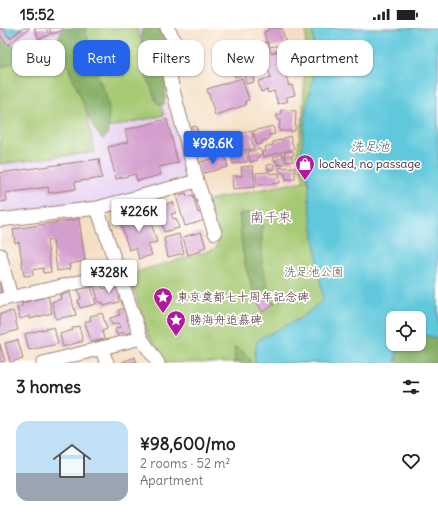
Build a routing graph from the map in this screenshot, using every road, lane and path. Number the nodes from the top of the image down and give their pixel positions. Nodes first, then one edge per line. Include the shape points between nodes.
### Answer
1 (167, 28) edge
2 (197, 181) junction
3 (97, 208) junction
4 (0, 220) edge
5 (215, 233) dead end
6 (0, 255) edge
7 (120, 272) junction
8 (6, 298) edge
9 (141, 338) junction
10 (101, 348) junction
11 (43, 363) edge
12 (107, 363) edge
13 (158, 363) edge

1 - 2 street via 178,46 169,68
2 - 3 street
2 - 5 street
3 - 4 street
3 - 7 street
6 - 8 street
7 - 8 street
7 - 9 street
9 - 10 street
9 - 13 street
10 - 11 street
10 - 12 street

